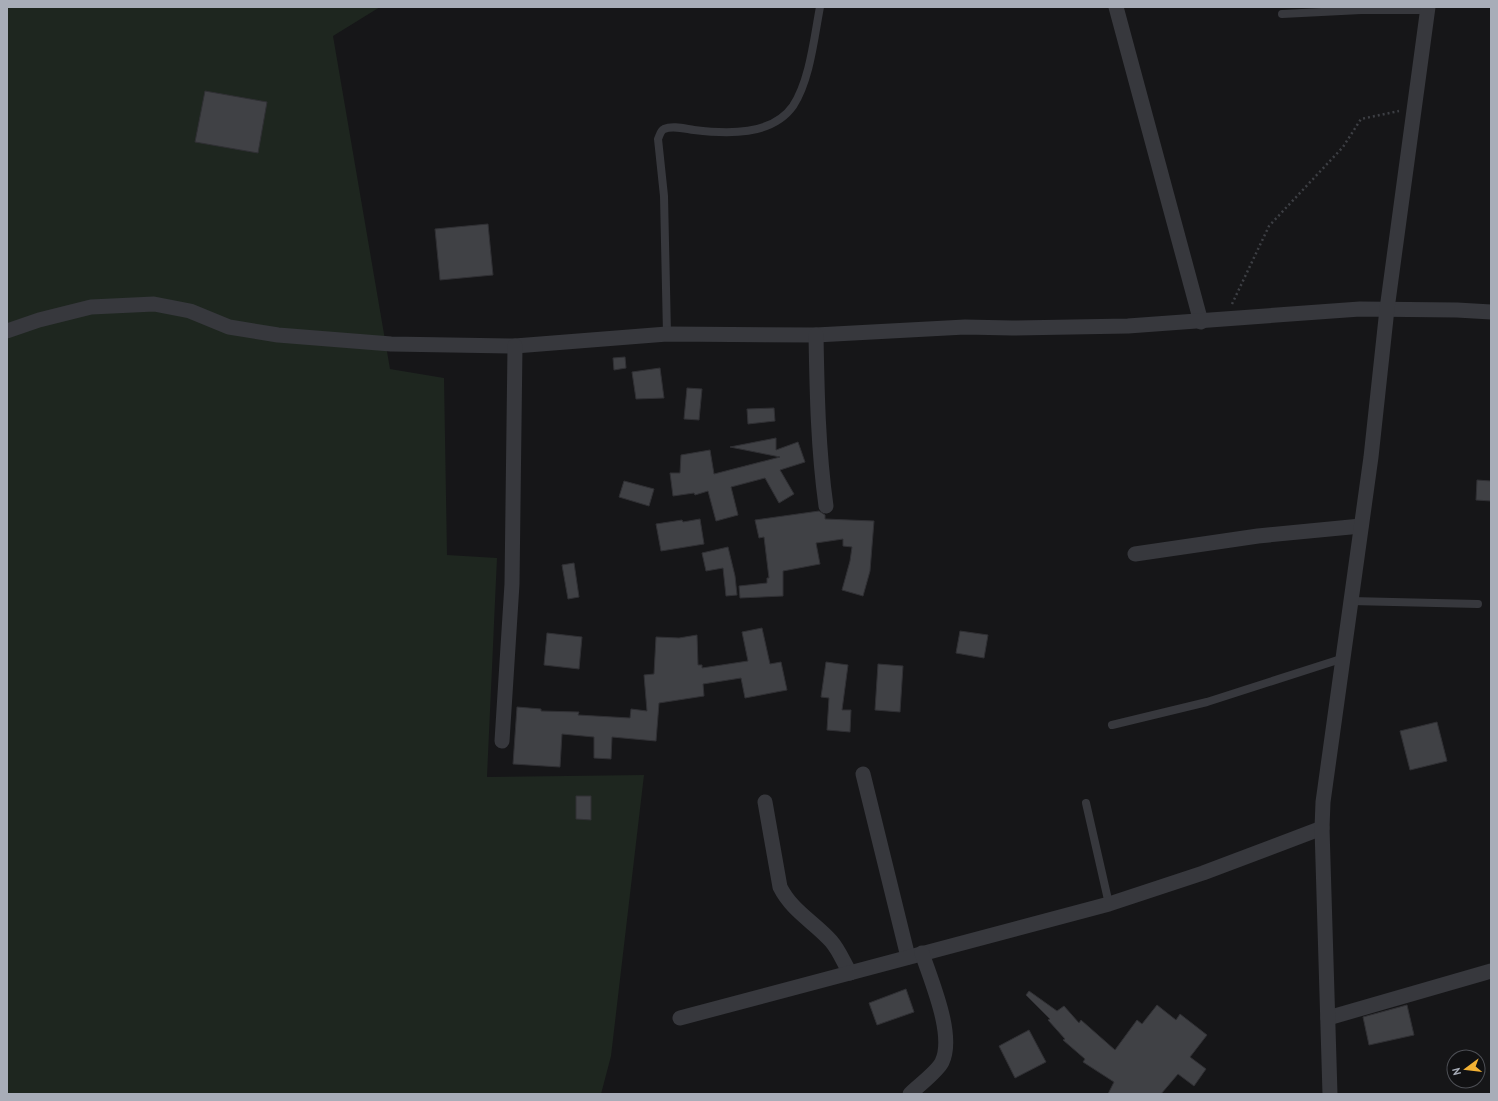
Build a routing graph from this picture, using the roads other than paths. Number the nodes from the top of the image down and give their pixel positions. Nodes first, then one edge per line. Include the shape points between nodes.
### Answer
1 (820, 7) edge
2 (1116, 7) edge
3 (1428, 8) edge
4 (1282, 14) dead end
5 (1387, 309) junction
6 (1491, 312) edge
7 (1201, 322) junction
8 (7, 331) edge
9 (667, 334) junction
10 (816, 334) junction
11 (515, 346) junction
12 (826, 506) dead end
13 (1361, 526) junction
14 (1135, 554) dead end
15 (1351, 601) junction
16 (1478, 604) dead end
17 (1344, 658) junction
18 (1112, 726) dead end
19 (502, 741) dead end
20 (863, 774) dead end
21 (765, 802) dead end
22 (1086, 804) dead end
23 (1322, 828) junction
24 (1108, 904) junction
25 (915, 955) junction
26 (1491, 971) edge
27 (850, 973) junction
28 (680, 1018) dead end
29 (1328, 1018) junction
30 (910, 1094) edge
31 (1330, 1094) edge

1 - 9 lane via 801,92 792,107 778,120 748,131 706,132 665,128 661,132 658,139 664,196
2 - 7 street
3 - 4 lane
3 - 5 street
5 - 6 street
5 - 7 street
5 - 13 street
7 - 10 street via 1120,326 965,327
8 - 11 street via 38,320 91,308 154,304 190,311 229,327 278,335 391,344
9 - 10 street
9 - 11 street
10 - 12 street via 818,433
11 - 19 street via 512,584
13 - 14 street via 1258,536
13 - 15 street
15 - 16 lane
15 - 17 street
17 - 18 lane via 1207,702
17 - 23 street via 1323,802
20 - 25 street
21 - 27 street via 782,892 795,909 832,942
22 - 24 lane
23 - 24 street via 1203,873
23 - 29 street
24 - 25 street
25 - 27 street
25 - 30 street via 944,1025 946,1049 942,1063
26 - 29 street
27 - 28 street
29 - 31 street

